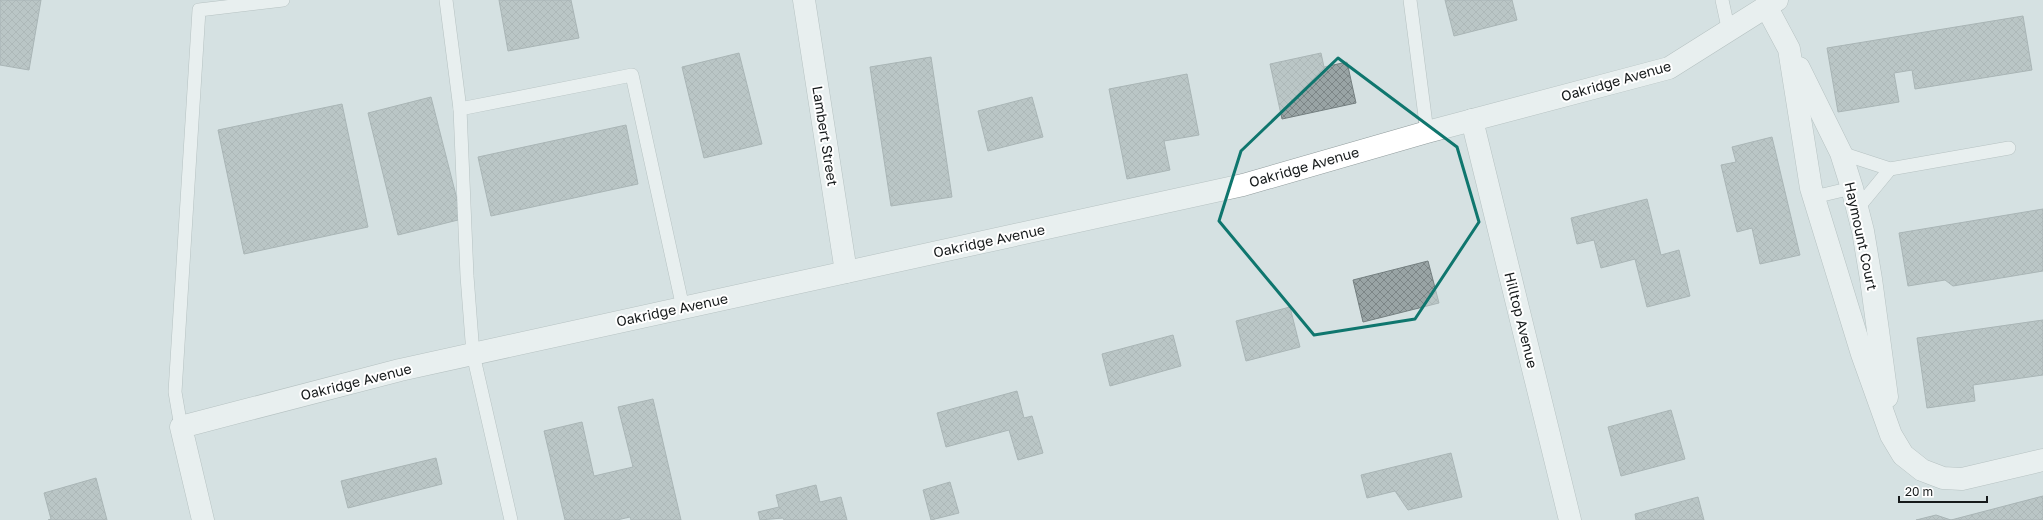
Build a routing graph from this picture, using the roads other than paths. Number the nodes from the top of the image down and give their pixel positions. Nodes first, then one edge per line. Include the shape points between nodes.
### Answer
1 (283, 0) edge
2 (446, 0) edge
3 (804, 0) edge
4 (1410, 0) edge
5 (1722, 0) edge
6 (1772, 3) edge
7 (1729, 32) junction
8 (1789, 49) junction
9 (460, 109) junction
10 (1472, 120) junction
11 (1427, 132) junction
12 (2009, 148) dead end
13 (1841, 152) junction
14 (1890, 169) junction
15 (1852, 188) junction
16 (1814, 197) junction
17 (1858, 209) junction
18 (846, 272) junction
19 (683, 308) junction
20 (473, 354) junction
21 (180, 427) junction
22 (1891, 435) junction
23 (2043, 460) edge
24 (203, 520) edge
25 (511, 520) edge
26 (1570, 520) edge

1 - 21 lane via 199,10 175,392
2 - 9 lane
3 - 18 street, Lambert Street
4 - 11 lane
5 - 7 lane
6 - 7 street, Oakridge Avenue
6 - 8 street, Haymount Court
7 - 10 street, Oakridge Avenue via 1670,68
8 - 13 street, Haymount Court
8 - 16 street, Haymount Court
9 - 19 lane via 632,75
9 - 20 lane
10 - 11 street, Oakridge Avenue
10 - 26 street, Hilltop Avenue
11 - 18 street, Oakridge Avenue via 1243,185
12 - 14 lane
13 - 14 lane
13 - 15 street, Haymount Court
14 - 17 lane
15 - 16 lane
15 - 17 street, Haymount Court
16 - 22 street, Haymount Court via 1862,354
17 - 22 street, Haymount Court via 1871,279
18 - 19 street, Oakridge Avenue
19 - 20 street, Oakridge Avenue
20 - 21 street, Oakridge Avenue via 400,370
20 - 25 lane
21 - 24 street
22 - 23 street, Haymount Court via 1903,455 1922,470 1942,478 1962,479

